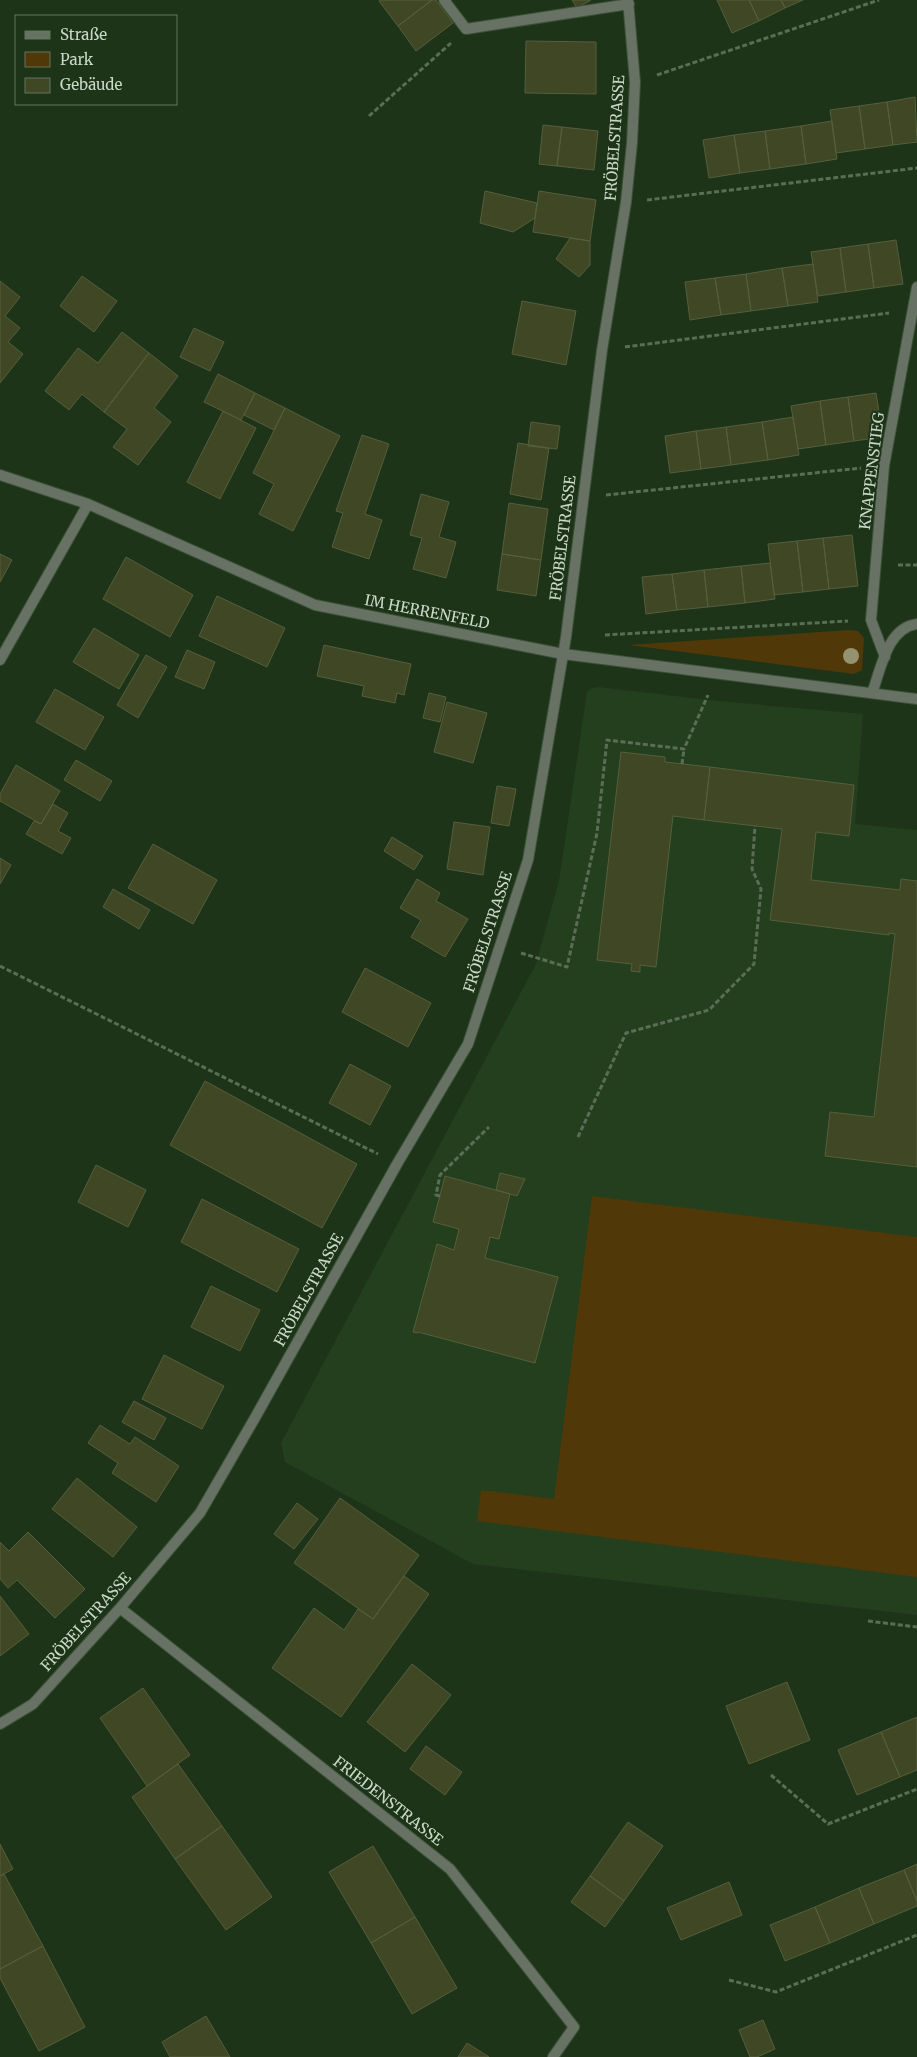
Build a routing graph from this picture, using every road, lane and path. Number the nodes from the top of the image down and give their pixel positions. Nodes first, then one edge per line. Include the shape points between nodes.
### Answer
1 (444, 0) edge
2 (879, 0) edge
3 (629, 2) edge
4 (466, 29) junction
5 (635, 82) junction
6 (369, 116) dead end
7 (917, 168) edge
8 (626, 202) junction
9 (917, 287) edge
10 (912, 310) junction
11 (602, 350) junction
12 (884, 466) junction
13 (0, 475) edge
14 (583, 497) junction
15 (88, 504) junction
16 (871, 620) junction
17 (917, 624) edge
18 (566, 637) junction
19 (563, 654) junction
20 (885, 657) junction
21 (0, 660) edge
22 (718, 674) junction
23 (872, 693) junction
24 (917, 699) edge
25 (684, 750) junction
26 (682, 764) dead end
27 (755, 826) dead end
28 (538, 959) dead end
29 (0, 966) edge
30 (489, 1127) dead end
31 (578, 1137) dead end
32 (397, 1164) junction
33 (440, 1196) dead end
34 (120, 1608) junction
35 (868, 1621) dead end
36 (917, 1627) edge
37 (0, 1724) edge
38 (771, 1775) dead end
39 (917, 1789) edge
40 (917, 1935) edge
41 (729, 1980) dead end
42 (553, 2057) edge

1 - 4 street
2 - 5 path
3 - 4 street, FRÖBELSTRASSE
3 - 5 street, FRÖBELSTRASSE
4 - 6 path
5 - 8 street, FRÖBELSTRASSE
7 - 8 path
8 - 11 street, FRÖBELSTRASSE
9 - 10 street, KNAPPENSTIEG
10 - 11 path
10 - 12 street, KNAPPENSTIEG
11 - 14 street, FRÖBELSTRASSE
12 - 14 path
12 - 16 street, KNAPPENSTIEG
13 - 15 street, IM HERRENFELD
14 - 18 street, FRÖBELSTRASSE
15 - 19 street, IM HERRENFELD via 316,605
15 - 21 street
16 - 18 path
16 - 20 street, KNAPPENSTIEG
17 - 20 street via 908,626 893,638
18 - 19 street, FRÖBELSTRASSE
19 - 22 street, IM HERRENFELD
19 - 32 street, FRÖBELSTRASSE via 528,860 468,1044
20 - 23 street
22 - 23 street, IM HERRENFELD
22 - 25 path
23 - 24 street, IM HERRENFELD
25 - 26 path
25 - 28 path via 607,740 596,833 567,967
27 - 31 path via 752,869 761,889 754,964 709,1010 626,1033
29 - 32 path
30 - 33 path via 440,1175 436,1195
32 - 34 street, FRÖBELSTRASSE via 200,1513
34 - 37 street, FRÖBELSTRASSE via 33,1704
34 - 42 street, FRIEDENSTRASSE via 450,1869 574,2027
35 - 36 path
38 - 39 path via 828,1824
40 - 41 path via 776,1992

